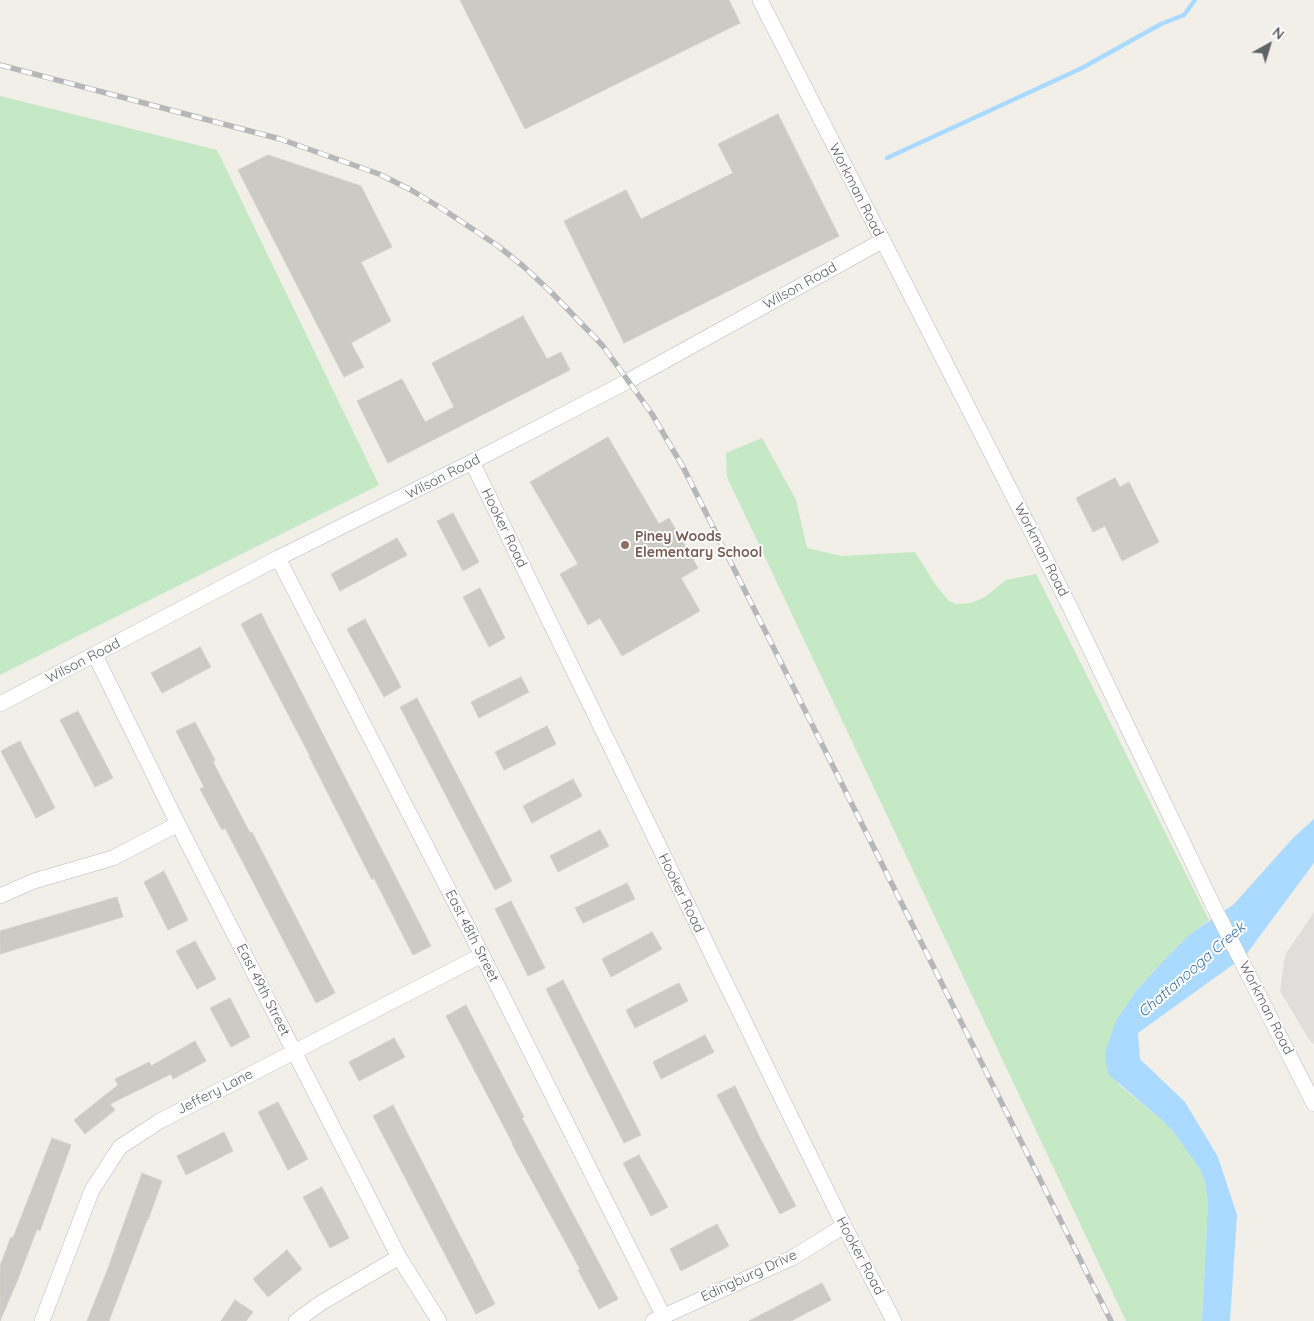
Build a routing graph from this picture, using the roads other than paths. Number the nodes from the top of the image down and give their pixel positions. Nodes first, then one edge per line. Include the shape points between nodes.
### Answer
1 (760, 0) edge
2 (882, 241) junction
3 (472, 462) junction
4 (278, 558) junction
5 (95, 655) junction
6 (0, 704) edge
7 (178, 824) junction
8 (0, 896) edge
9 (482, 955) junction
10 (294, 1051) junction
11 (1313, 1100) edge
12 (844, 1226) junction
13 (399, 1257) junction
14 (658, 1318) edge
15 (42, 1321) edge
16 (296, 1321) edge
17 (439, 1321) edge
18 (894, 1321) edge

1 - 2 street, Workman Road
2 - 3 street, Wilson Road via 630,380
2 - 11 street, Workman Road via 1070,607 1212,903
3 - 4 street, Wilson Road
3 - 12 street, Hooker Road
4 - 5 street, Wilson Road
4 - 9 street, East 48th Street
5 - 6 street, Wilson Road
5 - 7 street, East 49th Street
7 - 8 street via 113,858 34,881
7 - 10 street, East 49th Street
9 - 10 street, Jeffery Lane
9 - 14 street, East 48th Street
10 - 13 street, East 49th Street
10 - 15 street, Jeffery Lane via 160,1121 120,1147 92,1190
12 - 14 street, Edingburg Drive via 792,1258
12 - 18 street, Hooker Road
13 - 16 street
13 - 17 street, East 49th Street

